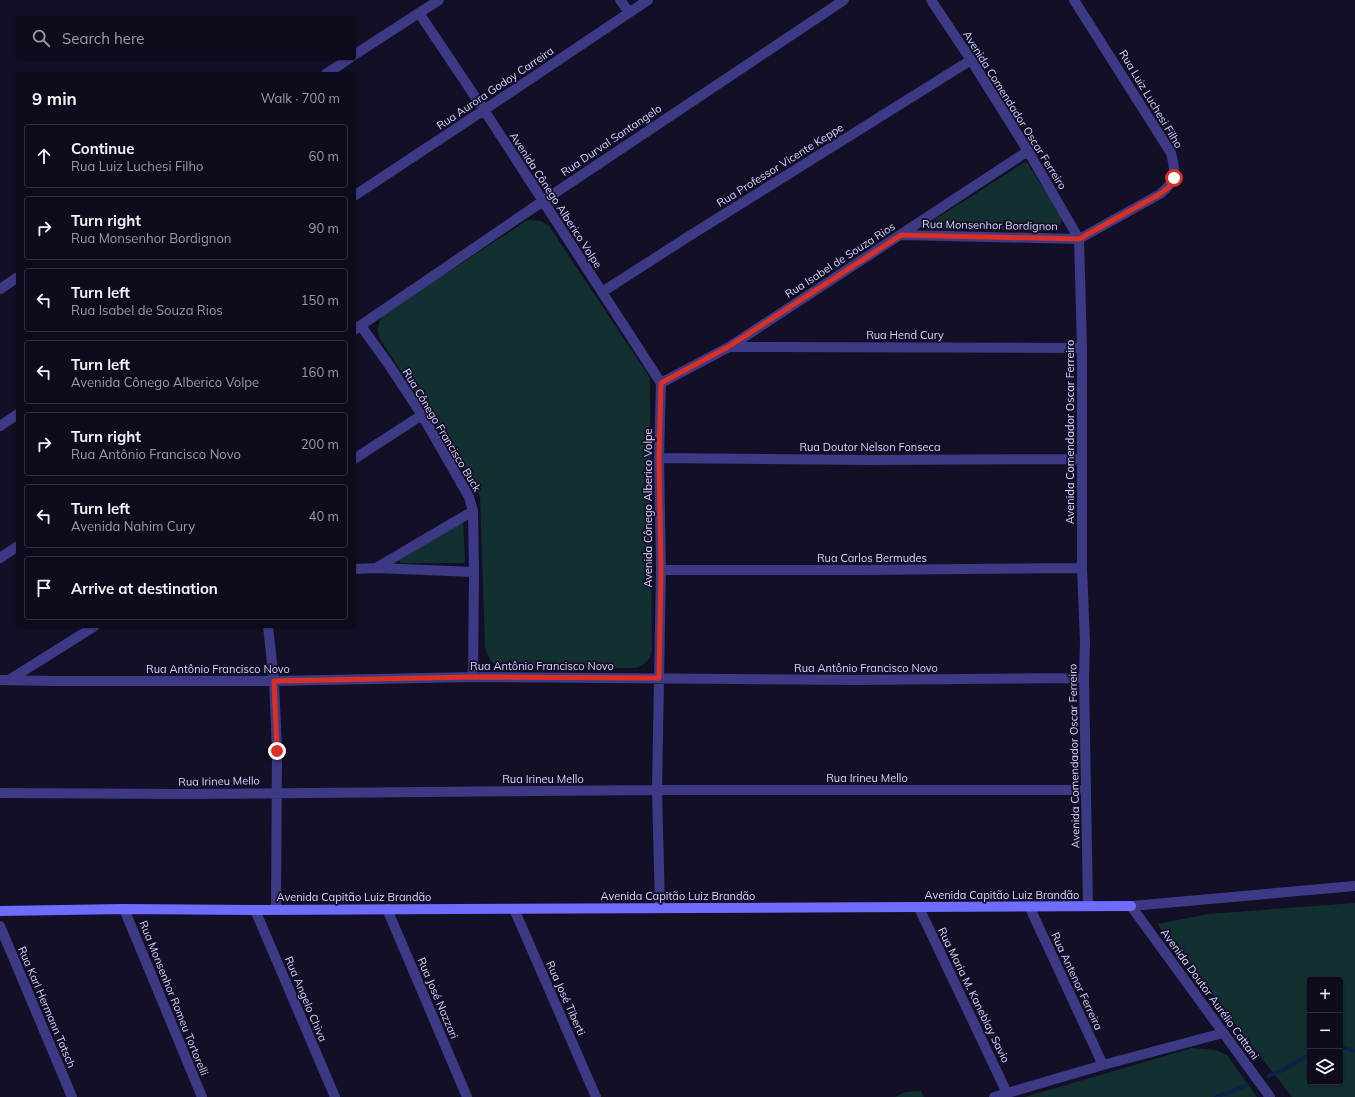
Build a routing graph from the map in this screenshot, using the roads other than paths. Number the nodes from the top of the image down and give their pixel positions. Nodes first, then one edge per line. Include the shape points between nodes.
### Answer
1 (438, 0) edge
2 (620, 0) edge
3 (648, 0) edge
4 (844, 0) edge
5 (931, 0) edge
6 (1074, 0) edge
7 (629, 12) junction
8 (419, 13) junction
9 (356, 54) edge
10 (347, 60) edge
11 (971, 60) junction
12 (329, 72) edge
13 (484, 110) junction
14 (1028, 150) junction
15 (356, 195) edge
16 (543, 201) junction
17 (901, 235) junction
18 (1079, 239) junction
19 (16, 278) edge
20 (0, 289) edge
21 (602, 292) junction
22 (358, 328) edge
23 (728, 347) junction
24 (1082, 348) junction
25 (661, 383) junction
26 (16, 415) edge
27 (422, 415) junction
28 (0, 426) edge
29 (356, 458) edge
30 (659, 458) junction
31 (1082, 458) junction
32 (473, 511) junction
33 (16, 547) edge
34 (0, 558) edge
35 (376, 568) junction
36 (1082, 568) junction
37 (356, 569) edge
38 (661, 570) junction
39 (474, 572) junction
40 (92, 628) edge
41 (268, 628) edge
42 (474, 677) junction
43 (659, 678) junction
44 (1084, 678) junction
45 (5, 680) edge
46 (274, 681) junction
47 (657, 790) junction
48 (1086, 790) junction
49 (0, 793) edge
50 (276, 793) junction
51 (1355, 886) edge
52 (1029, 906) junction
53 (1088, 906) junction
54 (1131, 906) junction
55 (660, 907) junction
56 (919, 908) junction
57 (124, 909) junction
58 (276, 909) junction
59 (387, 909) junction
60 (514, 909) junction
61 (254, 910) junction
62 (0, 911) edge
63 (0, 926) edge
64 (1223, 1033) junction
65 (1103, 1065) junction
66 (1007, 1093) junction
67 (72, 1097) edge
68 (202, 1097) edge
69 (335, 1097) edge
70 (467, 1097) edge
71 (596, 1097) edge
72 (994, 1097) edge
73 (1270, 1097) edge

1 - 8 street
2 - 7 street
3 - 7 street, Rua Aurora Godoy Carreira
4 - 16 street, Rua Durval Santangelo
5 - 11 street, Avenida Comendador Oscar Ferreiro
6 - 18 street, Rua Luiz Luchesi Filho via 1171,153 1175,166 1174,178 1169,187 1160,194
7 - 13 street, Rua Aurora Godoy Carreira
8 - 9 street
8 - 13 street, Avenida Cônego Alberico Volpe
10 - 12 street
11 - 14 street, Avenida Comendador Oscar Ferreiro
11 - 21 street, Rua Professor Vicente Keppe
13 - 15 street, Rua Aurora Godoy Carreira
13 - 16 street, Avenida Cônego Alberico Volpe
14 - 17 street, Rua Isabel de Souza Rios
14 - 18 street, Avenida Comendador Oscar Ferreiro
16 - 21 street, Avenida Cônego Alberico Volpe
16 - 22 street, Rua Durval Santangelo
17 - 18 street, Rua Monsenhor Bordignon
17 - 23 street, Rua Isabel de Souza Rios
18 - 24 street, Avenida Comendador Oscar Ferreiro
19 - 20 street
21 - 25 street, Avenida Cônego Alberico Volpe
22 - 27 street, Rua Cônego Francisco Buck via 387,362
23 - 24 street, Rua Hend Cury
23 - 25 street, Rua Isabel de Souza Rios
24 - 31 street, Avenida Comendador Oscar Ferreiro
25 - 30 street, Avenida Cônego Alberico Volpe
26 - 28 street
27 - 29 street
27 - 32 street, Rua Cônego Francisco Buck via 469,497
30 - 31 street, Rua Doutor Nelson Fonseca
30 - 38 street, Avenida Cônego Alberico Volpe
31 - 36 street, Avenida Comendador Oscar Ferreiro
32 - 35 street
32 - 39 street, Rua Cônego Francisco Buck
33 - 34 street
35 - 37 street
35 - 39 street
36 - 38 street, Rua Carlos Bermudes
36 - 44 street, Avenida Comendador Oscar Ferreiro
38 - 43 street, Avenida Cônego Alberico Volpe
39 - 42 street, Rua Cônego Francisco Buck
40 - 45 street
41 - 46 street
42 - 43 street, Rua Antônio Francisco Novo
42 - 46 street, Rua Antônio Francisco Novo
43 - 44 street, Rua Antônio Francisco Novo
43 - 47 street, Avenida Cônego Alberico Volpe
44 - 48 street, Avenida Comendador Oscar Ferreiro
45 - 46 street, Rua Antônio Francisco Novo
46 - 50 street
47 - 48 street, Rua Irineu Mello
47 - 50 street, Rua Irineu Mello
47 - 55 street, Avenida Cônego Alberico Volpe
48 - 53 street, Avenida Comendador Oscar Ferreiro
49 - 50 street, Rua Irineu Mello
50 - 58 street
51 - 54 street, Avenida Capitão Luiz Brandão
52 - 53 main road, Avenida Capitão Luiz Brandão
52 - 56 main road, Avenida Capitão Luiz Brandão
52 - 65 street, Rua Antenor Ferreira
53 - 54 main road, Avenida Capitão Luiz Brandão
54 - 64 street, Avenida Doutor Aurélio Cattani
55 - 56 main road, Avenida Capitão Luiz Brandão
55 - 60 main road, Avenida Capitão Luiz Brandão
56 - 66 street, Rua Maria M. Kaneblay Savio
57 - 61 main road, Avenida Capitão Luiz Brandão
57 - 62 main road, Avenida Capitão Luiz Brandão
57 - 68 street, Rua Monsenhor Romeu Tortorelli
58 - 59 main road, Avenida Capitão Luiz Brandão
58 - 61 main road, Avenida Capitão Luiz Brandão
59 - 60 main road, Avenida Capitão Luiz Brandão
59 - 70 street, Rua José Nazzari
60 - 71 street, Rua José Tiberti
61 - 69 street, Rua Angelo Chiva
63 - 67 street, Rua Karl Hermann Tatsch
64 - 65 street
64 - 73 street, Avenida Doutor Aurélio Cattani
65 - 66 street
66 - 72 street

